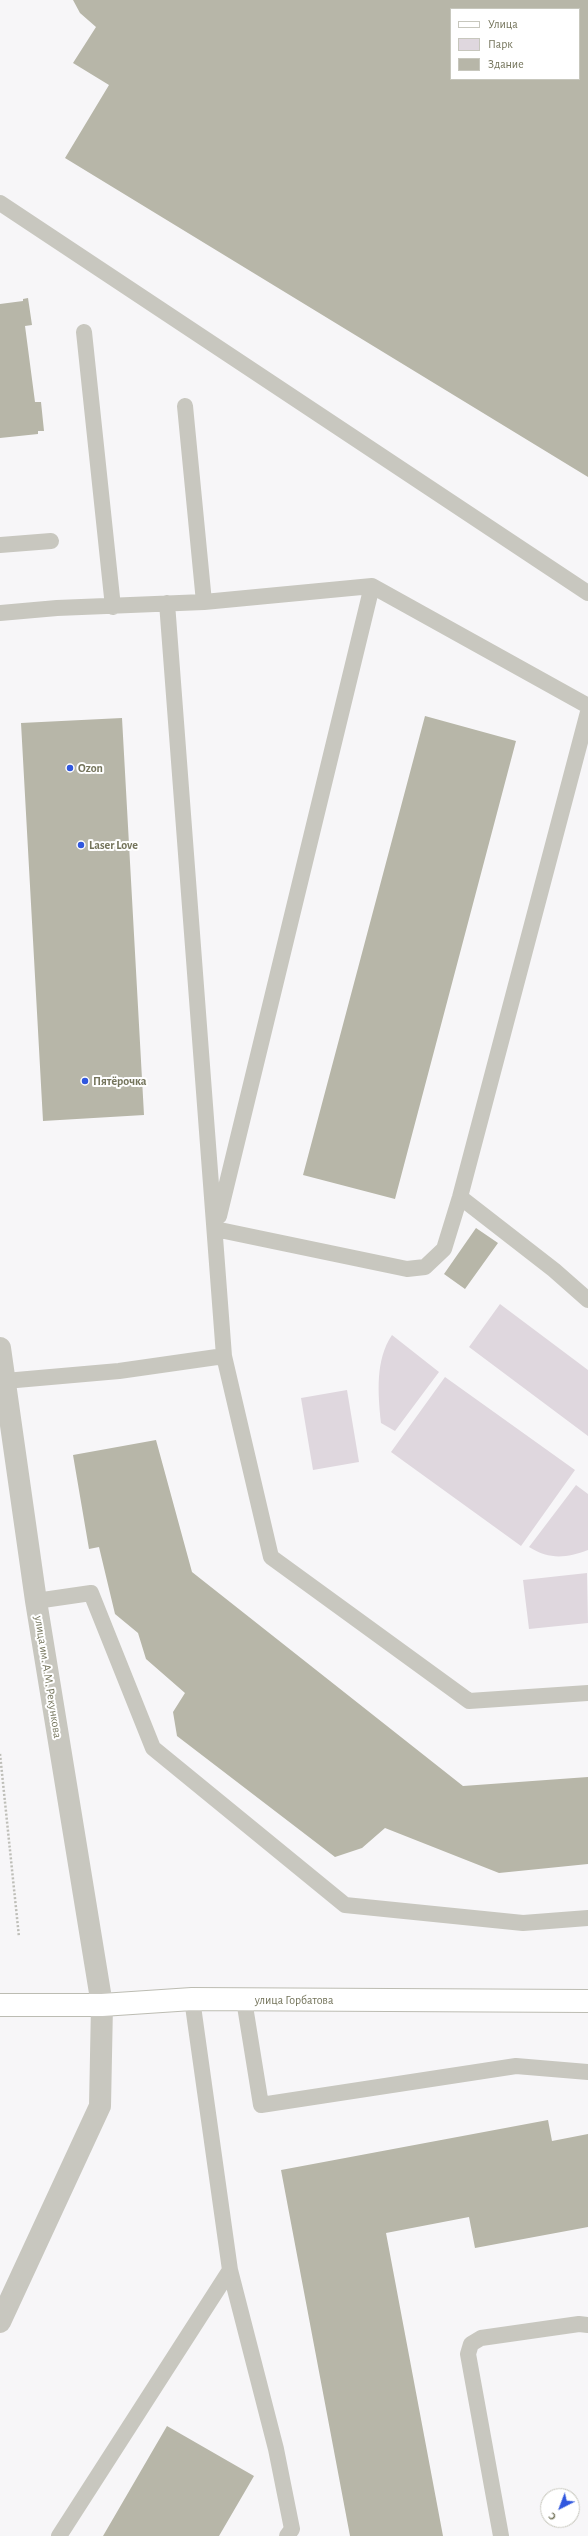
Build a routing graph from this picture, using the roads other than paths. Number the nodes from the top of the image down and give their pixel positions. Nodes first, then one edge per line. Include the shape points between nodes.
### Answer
1 (0, 203) edge
2 (84, 332) dead end
3 (185, 406) dead end
4 (50, 541) dead end
5 (0, 545) edge
6 (372, 586) junction
7 (588, 593) edge
8 (204, 602) junction
9 (167, 603) junction
10 (113, 607) junction
11 (0, 613) edge
12 (588, 706) edge
13 (588, 712) edge
14 (460, 1197) junction
15 (215, 1229) junction
16 (588, 1300) edge
17 (0, 1348) edge
18 (224, 1356) junction
19 (5, 1381) junction
20 (36, 1601) junction
21 (588, 1693) edge
22 (588, 1918) edge
23 (192, 1999) junction
24 (244, 2000) junction
25 (588, 2001) edge
26 (0, 2005) edge
27 (102, 2005) junction
28 (588, 2072) edge
29 (230, 2270) junction
30 (0, 2322) edge
31 (588, 2325) edge
32 (59, 2536) edge
33 (287, 2536) edge
34 (501, 2536) edge

1 - 7 lane
2 - 10 lane
3 - 8 lane
4 - 5 lane
6 - 8 lane
6 - 12 lane
6 - 15 lane
8 - 9 lane
9 - 10 lane
9 - 15 lane
10 - 11 lane via 56,608
13 - 14 lane
14 - 15 lane via 444,1249 425,1267 407,1269
14 - 16 lane via 554,1270
15 - 18 lane
17 - 19 street, улица им. А.М. Рекункова
18 - 19 lane via 119,1371
18 - 21 lane via 271,1557 469,1701
19 - 20 street, улица им. А.М. Рекункова
20 - 22 lane via 90,1593 153,1748 345,1904 523,1923
20 - 27 street, улица им. А.М. Рекункова
23 - 24 main road, улица Горбатова
23 - 27 main road, улица Горбатова
23 - 29 lane
24 - 25 main road, улица Горбатова
24 - 28 lane via 261,2105 516,2066
26 - 27 main road, улица Горбатова
27 - 30 street, улица им. А.М. Рекункова via 100,2106
29 - 32 lane
29 - 33 lane via 276,2449 292,2529
31 - 34 lane via 481,2338 471,2344 468,2354

